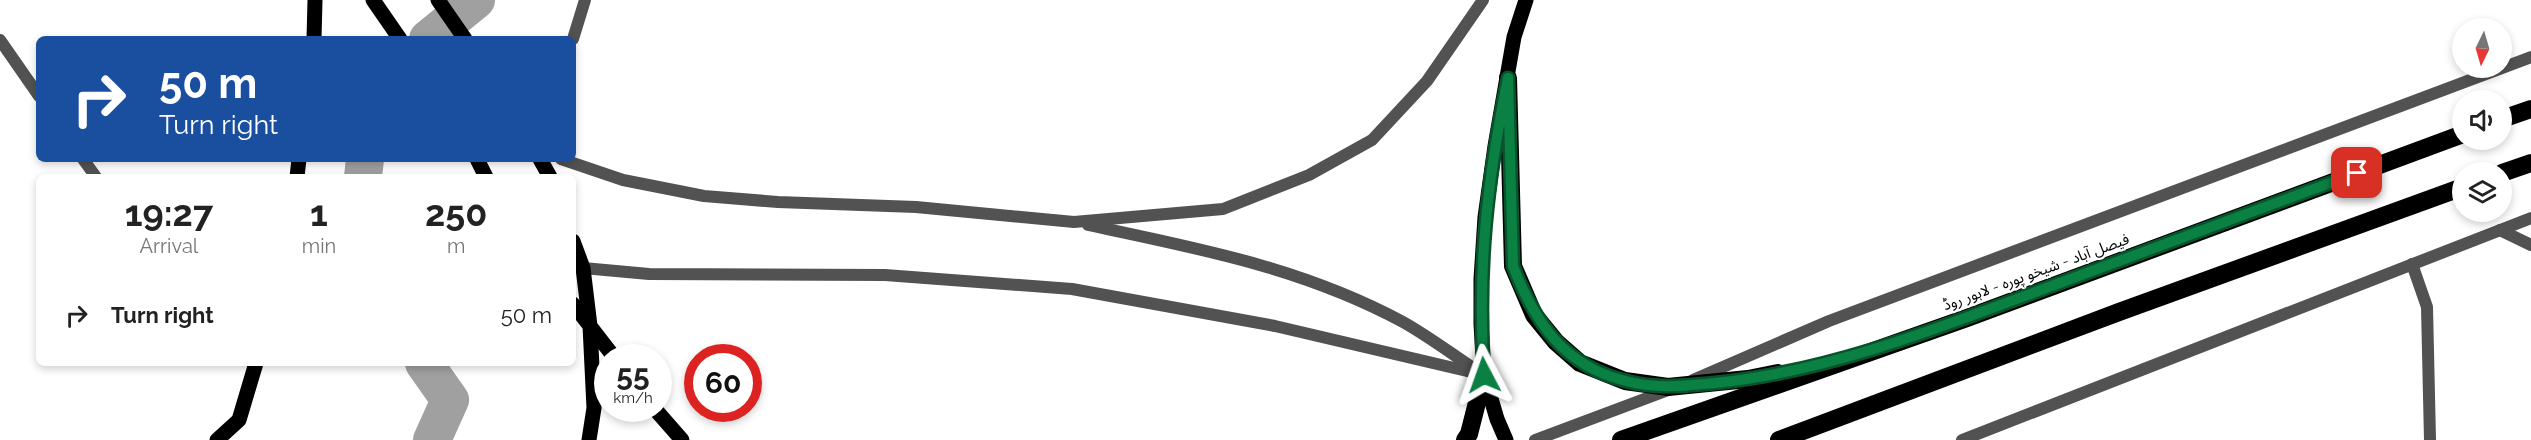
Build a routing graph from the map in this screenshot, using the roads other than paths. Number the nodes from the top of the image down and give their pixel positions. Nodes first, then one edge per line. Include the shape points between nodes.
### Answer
1 (315, 0) edge
2 (373, 0) edge
3 (438, 0) edge
4 (585, 0) edge
5 (1484, 0) edge
6 (1526, 0) edge
7 (314, 36) edge
8 (398, 36) edge
9 (463, 36) edge
10 (574, 36) edge
11 (0, 40) edge
12 (2531, 57) edge
13 (1508, 78) junction
14 (36, 92) edge
15 (2531, 109) edge
16 (2512, 116) edge
17 (2452, 138) edge
18 (570, 162) edge
19 (2531, 162) edge
20 (2512, 169) edge
21 (2452, 191) edge
22 (2531, 218) edge
23 (1074, 222) junction
24 (2500, 230) junction
25 (2531, 245) edge
26 (576, 251) edge
27 (2412, 264) junction
28 (582, 268) junction
29 (576, 308) edge
30 (590, 326) junction
31 (604, 344) edge
32 (1879, 349) junction
33 (255, 366) edge
34 (1484, 375) junction
35 (1680, 386) junction
36 (666, 422) edge
37 (217, 440) edge
38 (589, 440) edge
39 (682, 440) edge
40 (1465, 440) edge
41 (1506, 440) edge
42 (1535, 440) edge
43 (1621, 440) edge
44 (1779, 440) edge
45 (1962, 440) edge
46 (2430, 440) edge

1 - 7 main road
2 - 8 main road
3 - 9 main road
4 - 10 street
5 - 23 street via 1427,81 1372,140 1330,164 1224,209
6 - 13 main road via 1514,37
11 - 14 street
12 - 35 street via 1829,321
13 - 34 main road via 1485,217 1481,301
13 - 35 highway via 1513,266 1534,315 1580,363 1626,381
15 - 16 highway
17 - 32 highway, فیصل آباد - شیخو پورہ - لاہور روڈ
18 - 23 street via 622,180 704,196 916,207
19 - 20 highway
21 - 44 highway
22 - 24 street
23 - 34 street via 1226,254 1307,279 1403,322
24 - 25 street
24 - 27 street
26 - 28 main road
27 - 45 street
27 - 46 street via 2427,307
28 - 30 main road
28 - 34 street via 649,274 885,275 1072,289 1275,326
29 - 30 main road
30 - 31 main road
30 - 38 main road via 594,408
32 - 35 highway via 1748,379
32 - 43 highway, فیصل آباد - شیخو پورہ - لاہور روڈ
33 - 37 main road via 239,420
34 - 40 highway
34 - 41 main road
35 - 42 street
36 - 39 main road

